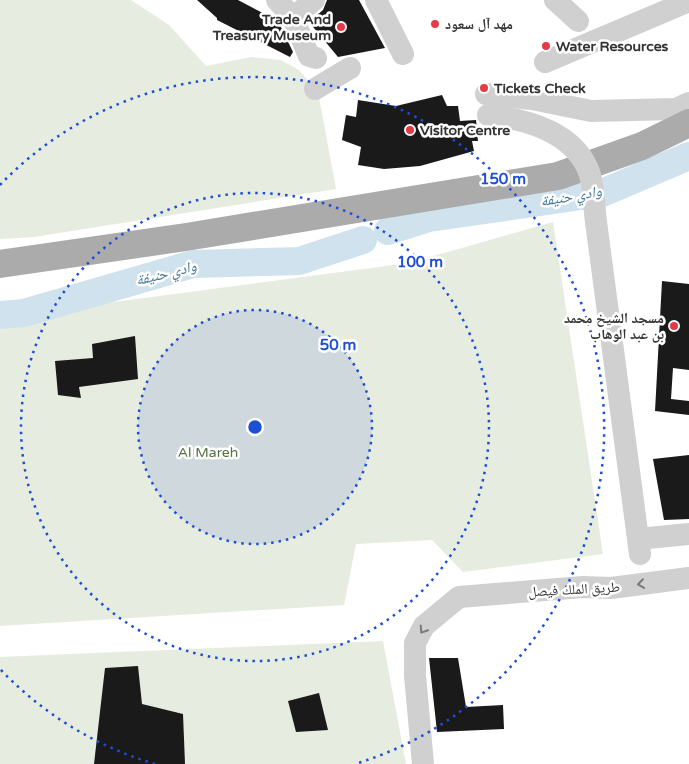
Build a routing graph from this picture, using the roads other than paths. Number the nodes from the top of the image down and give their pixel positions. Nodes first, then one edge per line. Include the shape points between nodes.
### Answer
1 (277, 0) edge
2 (314, 0) edge
3 (376, 0) edge
4 (555, 0) edge
5 (689, 1) edge
6 (294, 18) junction
7 (578, 21) dead end
8 (403, 54) dead end
9 (308, 61) dead end
10 (545, 62) dead end
11 (350, 68) dead end
12 (315, 89) dead end
13 (689, 103) edge
14 (689, 123) edge
15 (0, 264) edge
16 (689, 534) edge
17 (689, 578) edge
18 (423, 764) edge

1 - 6 street
2 - 6 street
3 - 8 street
4 - 7 street
5 - 10 street
6 - 9 street
11 - 12 street
13 - 16 street, bridge via 676,109 591,111 532,99 484,95 558,135 577,152 590,175 639,547
14 - 15 main road via 642,146 558,176
17 -> 18 street, طريق الملك فيصل via 611,588 583,587 458,597 424,626 416,643 415,675

